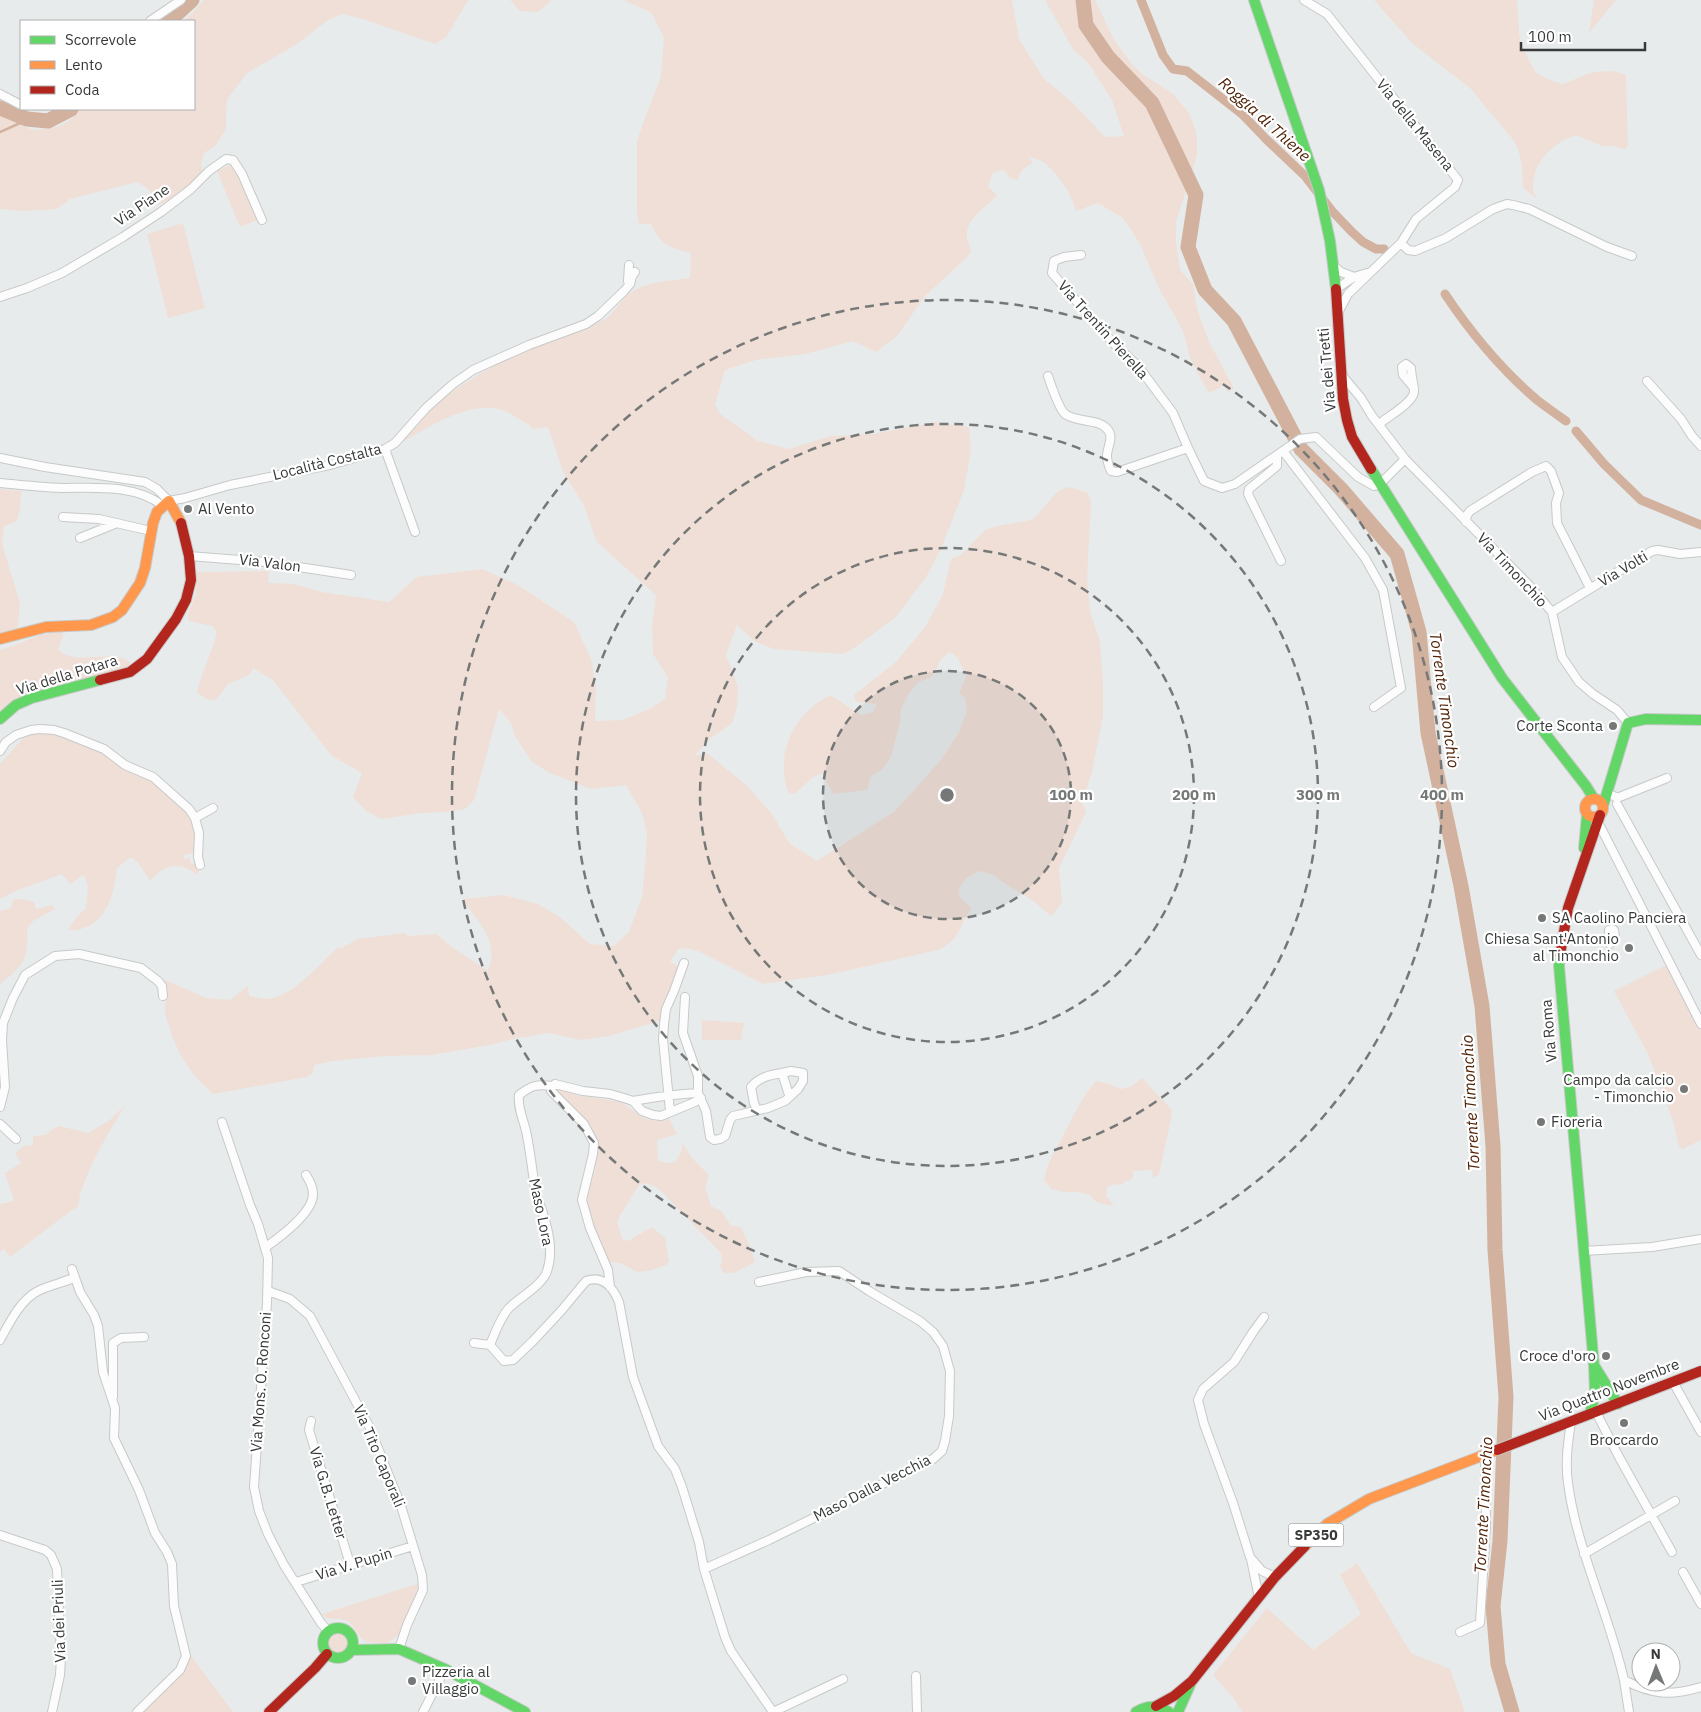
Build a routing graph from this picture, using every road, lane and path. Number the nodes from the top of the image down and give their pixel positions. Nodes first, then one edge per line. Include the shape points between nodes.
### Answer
1 (181, 0) edge
2 (1254, 0) edge
3 (1304, 0) edge
4 (151, 20) edge
5 (0, 94) edge
6 (20, 104) edge
7 (262, 220) dead end
8 (1401, 243) junction
9 (1081, 255) dead end
10 (1632, 256) dead end
11 (629, 266) dead end
12 (1335, 267) junction
13 (1371, 271) junction
14 (635, 272) dead end
15 (1354, 277) junction
16 (1362, 280) junction
17 (627, 287) junction
18 (1336, 289) junction
19 (0, 298) edge
20 (1338, 314) junction
21 (1342, 374) junction
22 (1048, 376) dead end
23 (1647, 381) dead end
24 (1414, 388) dead end
25 (1378, 424) junction
26 (1701, 446) edge
27 (1188, 448) junction
28 (385, 449) junction
29 (1283, 451) junction
30 (0, 458) edge
31 (1405, 459) junction
32 (0, 483) edge
33 (1380, 484) junction
34 (166, 503) junction
35 (63, 516) dead end
36 (1466, 522) junction
37 (116, 523) junction
38 (151, 532) junction
39 (415, 532) dead end
40 (80, 538) dead end
41 (1701, 552) edge
42 (189, 556) junction
43 (1281, 561) dead end
44 (350, 575) dead end
45 (1590, 588) junction
46 (1552, 612) junction
47 (0, 639) edge
48 (1374, 708) dead end
49 (0, 719) edge
50 (1701, 720) edge
51 (1628, 723) junction
52 (0, 751) edge
53 (1667, 778) dead end
54 (1608, 786) junction
55 (1632, 792) junction
56 (1617, 804) junction
57 (213, 808) dead end
58 (1596, 809) junction
59 (195, 818) junction
60 (1593, 837) junction
61 (1610, 848) junction
62 (200, 864) dead end
63 (1579, 871) junction
64 (1609, 930) dead end
65 (1615, 937) dead end
66 (1701, 955) edge
67 (684, 963) dead end
68 (163, 996) dead end
69 (685, 997) dead end
70 (1701, 1024) edge
71 (782, 1073) junction
72 (552, 1086) junction
73 (669, 1094) junction
74 (699, 1095) junction
75 (789, 1095) junction
76 (633, 1101) junction
77 (0, 1107) edge
78 (758, 1110) junction
79 (670, 1111) junction
80 (222, 1122) dead end
81 (0, 1124) edge
82 (16, 1139) dead end
83 (306, 1176) dead end
84 (1700, 1240) edge
85 (266, 1247) junction
86 (1583, 1251) junction
87 (72, 1269) dead end
88 (72, 1279) dead end
89 (759, 1282) dead end
90 (610, 1287) junction
91 (268, 1291) junction
92 (1264, 1317) dead end
93 (144, 1337) dead end
94 (0, 1340) edge
95 (474, 1343) dead end
96 (490, 1345) junction
97 (1594, 1366) junction
98 (1701, 1371) edge
99 (1673, 1382) junction
100 (1595, 1393) junction
101 (113, 1402) junction
102 (1618, 1404) junction
103 (1607, 1408) junction
104 (1593, 1413) junction
105 (311, 1421) dead end
106 (1571, 1422) junction
107 (1701, 1432) edge
108 (1487, 1453) junction
109 (1675, 1501) dead end
110 (1651, 1515) junction
111 (0, 1536) edge
112 (413, 1546) junction
113 (1672, 1552) dead end
114 (1584, 1554) junction
115 (1250, 1557) junction
116 (350, 1564) junction
117 (704, 1569) junction
118 (1683, 1572) dead end
119 (1275, 1577) junction
120 (296, 1582) junction
121 (1259, 1598) junction
122 (1701, 1604) edge
123 (328, 1631) junction
124 (1460, 1632) dead end
125 (399, 1649) junction
126 (352, 1650) junction
127 (327, 1654) junction
128 (445, 1669) junction
129 (916, 1676) dead end
130 (842, 1679) dead end
131 (1624, 1680) junction
132 (1192, 1681) junction
133 (1701, 1687) edge
134 (1156, 1706) junction
135 (52, 1712) edge
136 (137, 1712) edge
137 (269, 1712) edge
138 (423, 1712) edge
139 (525, 1712) edge
140 (773, 1712) edge
141 (917, 1712) edge
142 (1136, 1712) edge
143 (1169, 1712) edge
144 (1178, 1712) edge
145 (1630, 1712) edge

1 - 4 street
2 - 12 street, Via dei Tretti via 1323,203
3 - 8 street, Via della Masena via 1327,14 1458,180 1453,190 1416,219
5 - 6 street
7 - 19 street, Via Piane via 239,169 233,160 226,159 191,190 123,237 62,273
8 - 10 street via 1408,250 1415,251 1446,238 1506,204 1529,209
8 - 13 street, Via della Masena
9 - 27 street, Via Trentin Pierella via 1058,258 1052,273 1114,344 1138,366 1173,413
11 - 17 street
12 - 15 street
12 - 18 street, Via dei Tretti
13 - 15 street, Via della Masena
13 - 16 street, Via della Masena
14 - 17 street, Località Costalta
15 - 18 street, Via della Masena
16 - 18 street, Via della Masena via 1349,288
16 - 20 street, Via della Masena via 1348,294
17 - 28 street, Località Costalta via 586,324 473,370 426,408 395,443
18 - 20 street, Via dei Tretti
20 - 21 street, Via dei Tretti
21 - 25 street, Via Timonchio
21 - 33 street, Via dei Tretti via 1345,410 1352,437
22 - 27 street via 1063,413 1103,425 1109,432 1107,456 1111,471 1117,472
23 - 26 street
24 - 25 street via 1408,402
25 - 31 street, Via Timonchio
27 - 29 street, Via Trentin Pierella via 1204,481 1222,488 1235,484
28 - 34 street, Località Costalta
28 - 39 street
29 - 33 street, Via Trentin Pierella via 1300,439 1316,437 1358,477 1374,486
29 - 43 street, Via Trentin Pierella via 1277,466 1249,489 1248,494
29 - 48 street via 1365,558 1383,590 1401,688
30 - 34 street via 145,482 157,489
31 - 33 street
31 - 36 street, Via Timonchio
32 - 34 street via 113,489
33 - 58 street, Via dei Tretti via 1502,678 1575,771
34 - 38 street via 157,512
34 - 42 street via 179,518
35 - 37 street
36 - 45 street via 1470,512 1546,466 1559,493 1557,523
36 - 46 street, Via Timonchio
37 - 38 street
37 - 40 street
38 - 47 street via 140,583 129,602 113,617 91,625 46,627
41 - 45 street, Via Volti via 1680,554 1655,550
42 - 44 street, Via Valon via 266,562
42 - 49 street, Via della Potara via 191,580 186,600 176,619 137,668 32,698 16,705
45 - 46 street, Via Volti
46 - 51 street, Via Timonchio via 1562,657 1579,682 1617,710
50 - 51 street via 1650,718
51 - 54 street, Via Roma
52 - 59 street via 16,735 31,730 64,733 104,749 125,765 153,777
53 - 55 street
54 - 55 street via 1612,797
54 - 58 street, Via Roma
55 - 56 street
56 - 58 street
56 - 66 street
57 - 59 street
58 - 60 street, Via Roma
58 - 61 street
58 - 63 street, Via Roma
59 - 62 street
60 - 61 street
60 - 63 street, Via Roma
61 - 70 street
63 - 86 street, Via Roma via 1562,926 1559,966
64 - 65 street via 1610,944 1612,929
67 - 73 street via 664,1015 663,1039
68 - 77 street via 162,986 141,968 79,954 55,956 25,975 3,1023 5,1087
69 - 74 street via 683,1033 698,1076
71 - 75 street
71 - 75 street via 803,1073 798,1089
71 - 78 street via 768,1075 752,1085
72 - 76 street via 561,1084
72 - 90 street via 551,1091 584,1124 594,1142 582,1200 608,1270
72 - 96 street, Maso Lora via 538,1084 526,1089 518,1102 528,1136 536,1199 542,1208 549,1236 547,1273 509,1308
73 - 74 street
73 - 76 street
73 - 79 street
74 - 78 street via 706,1111 710,1136 714,1140 725,1136 733,1116
74 - 79 street via 695,1102
75 - 78 street via 785,1101
76 - 79 street via 642,1111 653,1115 662,1116
80 - 85 street, Via Mons. O. Ronconi
81 - 82 street
83 - 85 street via 312,1185 310,1204 299,1219
84 - 86 street
85 - 91 street, Via Mons. O. Ronconi
86 - 97 street, Via Roma
87 - 101 street via 98,1326 103,1372
88 - 94 street via 29,1297
89 - 117 street, Maso Dalla Vecchia via 806,1272 840,1271 933,1332 943,1346 950,1372 945,1441 942,1451 933,1459
90 - 96 street via 601,1280 592,1278 586,1281 549,1325 513,1360 504,1361
90 - 117 street via 618,1302 633,1377 658,1446 675,1469 682,1486
91 - 112 street, Via Tito Caporali via 290,1299 310,1316 370,1428
91 - 120 street, Via Mons. O. Ronconi via 254,1487 268,1534
92 - 115 street via 1234,1362 1203,1389 1198,1400
93 - 101 street via 120,1338 113,1343
95 - 96 street
97 - 100 street, Via Roma
97 - 102 street, Via Roma
98 - 99 street, Via Quattro Novembre / SP350
99 - 102 street, Via Quattro Novembre / SP350
99 - 107 street
100 - 103 street
100 - 104 street, Via Roma
101 - 136 street via 114,1438 172,1564 174,1606 186,1656 180,1670
102 - 103 street, Via Quattro Novembre / SP350
103 - 104 street, Via Quattro Novembre / SP350
104 - 106 street, Via Quattro Novembre / SP350
104 - 110 street
105 - 116 street, Via G.B. Letter via 309,1430
106 - 108 street, Via Quattro Novembre / SP350
106 - 114 street via 1566,1458 1568,1482
108 - 119 street, SP350 via 1368,1499 1328,1524
108 - 124 street via 1480,1623
109 - 110 street
110 - 113 street
110 - 114 street
111 - 135 street, Via dei Priuli via 45,1550 57,1569 61,1658
112 - 116 street, Via V. Pupin
112 - 125 street, Via Tito Caporali via 423,1590
114 - 131 street via 1605,1611
115 - 119 street via 1262,1571
115 - 121 street
116 - 120 street, Via V. Pupin
117 - 140 street via 728,1644
118 - 122 street
119 - 121 street, SP350
120 - 123 street, Via Mons. O. Ronconi
121 - 132 street, SP350
123 - 126 street via 338,1627 348,1631 353,1640
123 - 127 street via 322,1642
125 - 126 street
125 - 128 street
126 - 127 street via 340,1658
127 - 137 street
128 - 138 street
128 - 139 street
129 - 141 street
130 - 140 street
131 - 133 street via 1651,1692 1672,1694
131 - 145 street
132 - 134 street, SP350
132 - 144 street, SP350
134 - 142 street, SP350
134 - 143 street

